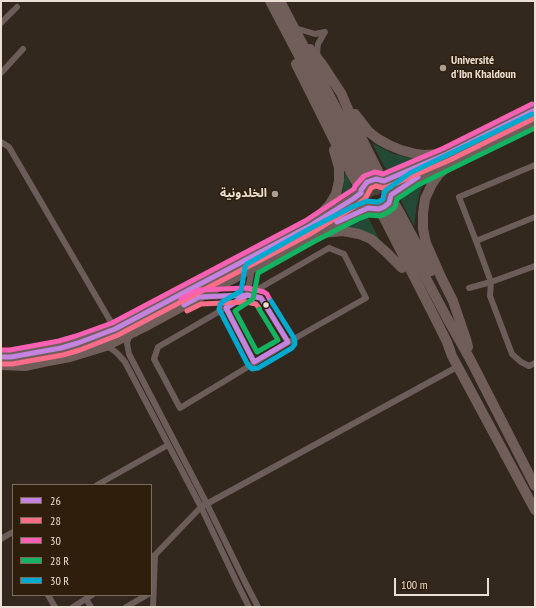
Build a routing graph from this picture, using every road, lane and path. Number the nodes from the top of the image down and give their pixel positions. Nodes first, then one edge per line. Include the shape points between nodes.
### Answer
1 (270, 1) edge
2 (280, 1) edge
3 (17, 7) dead end
4 (1, 23) edge
5 (291, 30) junction
6 (23, 49) dead end
7 (322, 64) junction
8 (1, 73) edge
9 (341, 93) junction
10 (317, 107) junction
11 (535, 110) edge
12 (535, 120) edge
13 (1, 142) edge
14 (451, 157) junction
15 (535, 165) edge
16 (365, 173) tunnel mouth
17 (383, 181) junction
18 (361, 192) junction
19 (391, 196) junction
20 (378, 210) junction
21 (535, 217) edge
22 (310, 231) junction
23 (476, 241) junction
24 (535, 266) edge
25 (402, 268) junction
26 (252, 269) junction
27 (491, 282) junction
28 (469, 288) dead end
29 (247, 295) junction
30 (199, 297) junction
31 (226, 308) junction
32 (115, 329) junction
33 (131, 333) junction
34 (288, 342) junction
35 (106, 346) junction
36 (452, 356) junction
37 (1, 357) edge
38 (470, 359) junction
39 (254, 362) junction
40 (535, 363) edge
41 (1, 365) edge
42 (457, 367) junction
43 (168, 445) junction
44 (99, 484) edge
45 (535, 486) edge
46 (207, 504) junction
47 (201, 507) junction
48 (535, 510) edge
49 (11, 533) edge
50 (1, 539) edge
51 (153, 557) edge
52 (152, 592) edge
53 (49, 596) edge
54 (90, 596) edge
55 (145, 596) edge
56 (86, 599) junction
57 (55, 607) edge
58 (73, 607) edge
59 (91, 607) edge
60 (126, 607) edge
61 (153, 607) edge
62 (249, 607) edge
63 (258, 607) edge

1 - 5 highway
2 - 5 highway
3 - 4 street
5 - 7 highway
5 - 7 street via 315,34 325,32 318,44
5 - 10 highway via 292,55
5 - 16 highway
6 - 8 street
7 - 9 highway
9 - 14 highway via 369,132 378,139 416,154
9 - 17 highway
10 - 18 highway
10 - 22 highway via 337,158 339,181 336,194
11 - 14 highway
12 - 14 highway
13 - 32 street via 9,147
14 - 17 highway
14 - 19 highway
14 - 38 highway via 425,199 423,229 426,243 466,339
15 - 23 street via 459,197
17 - 18 highway via 376,179 367,182
17 - 19 highway via 390,187
18 - 20 highway via 362,202
18 - 22 highway
19 - 20 highway via 389,203
19 - 38 highway via 444,296
20 - 22 highway
20 - 25 highway
20 - 36 highway via 434,316
20 - 38 highway
21 - 23 street
22 - 25 highway via 343,231 359,234 371,239
22 - 26 highway
22 - 32 highway
23 - 27 street
24 - 27 street
25 - 36 highway
26 - 29 street
26 - 30 highway
27 - 28 street
27 - 40 street via 490,296 512,354 529,366
29 - 30 street
29 - 31 street
29 - 34 street via 261,298
29 - 34 street via 329,248 344,254 366,298
30 - 33 highway
31 - 39 street
31 - 39 street via 158,347 154,360 180,408
32 - 37 highway via 61,348
33 - 35 highway
33 - 46 street via 127,343 129,354
34 - 39 street
35 - 41 highway via 70,357 25,366
35 - 43 street via 116,351 123,359
36 - 42 highway
38 - 45 highway
42 - 46 street
42 - 48 highway
43 - 44 street
43 - 47 street
46 - 47 street
46 - 63 street
47 - 51 street
47 - 62 street
49 - 50 street
51 - 52 street
52 - 61 street
53 - 57 street
54 - 56 street
55 - 60 street
56 - 58 street
56 - 59 street

